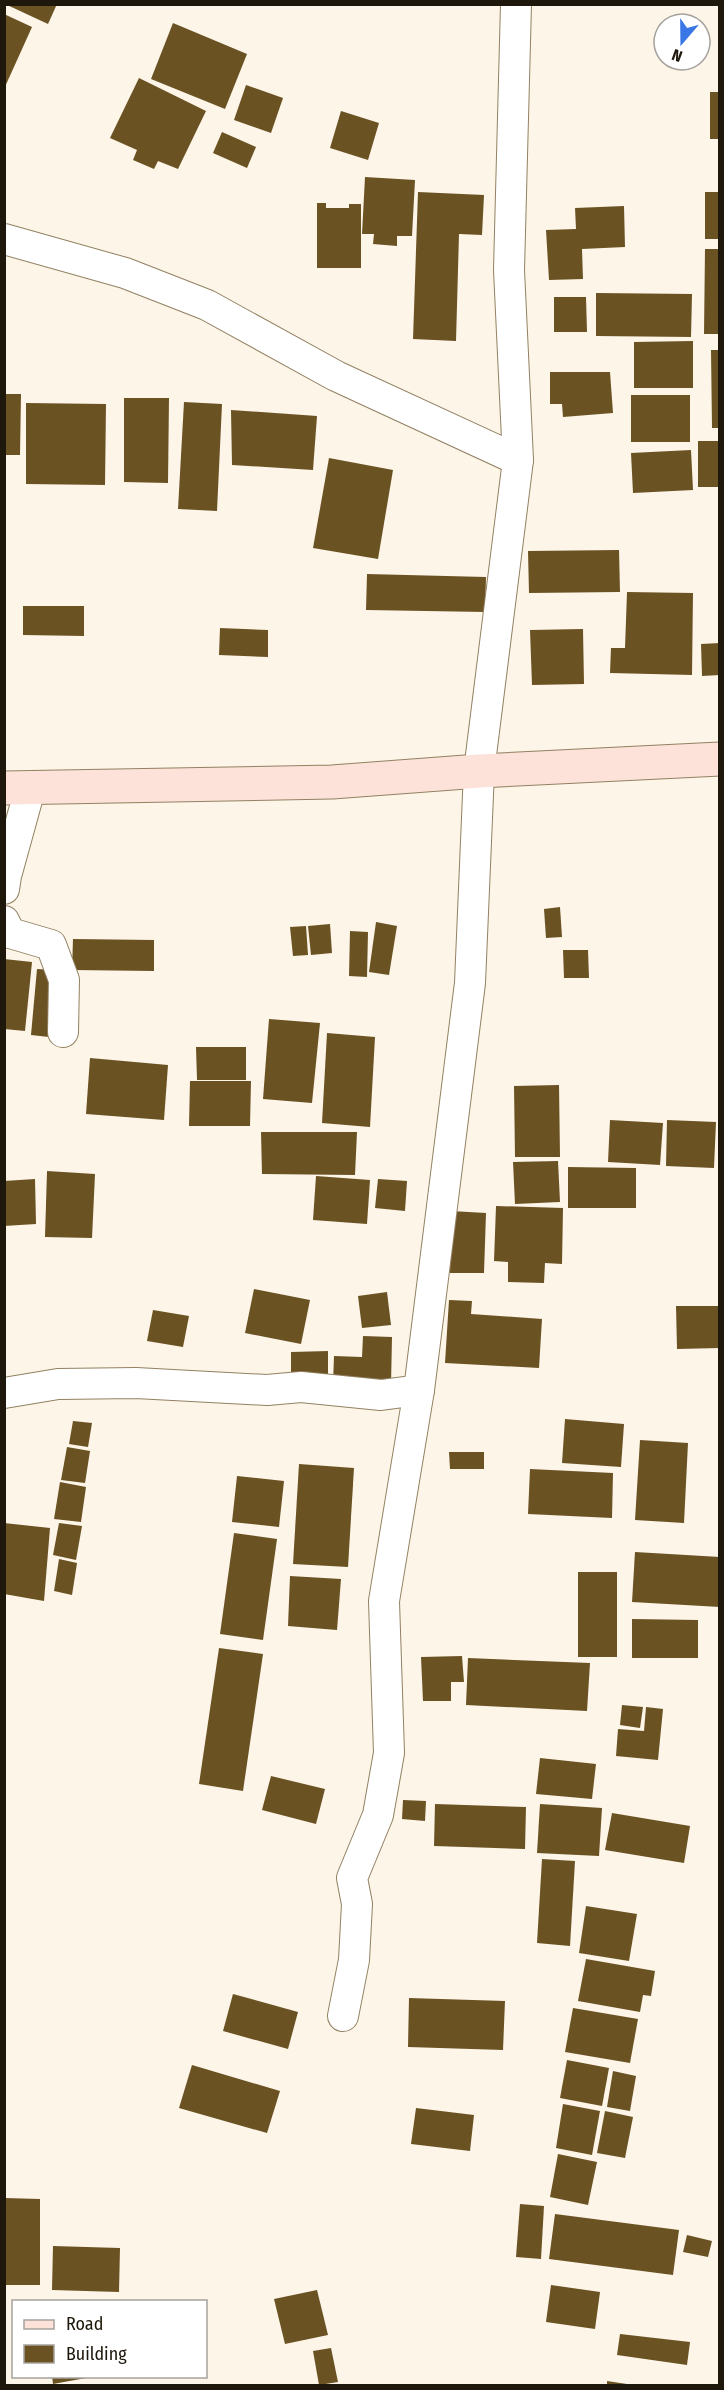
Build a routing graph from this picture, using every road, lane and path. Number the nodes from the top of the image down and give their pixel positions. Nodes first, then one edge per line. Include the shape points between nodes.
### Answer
1 (516, 4) edge
2 (4, 239) edge
3 (518, 460) junction
4 (720, 759) edge
5 (479, 771) junction
6 (17, 788) edge
7 (4, 889) edge
8 (4, 921) edge
9 (63, 1032) dead end
10 (419, 1390) junction
11 (4, 1393) edge
12 (344, 2016) dead end

1 - 3 street via 509,270
2 - 3 street via 125,273 207,305 336,376
3 - 5 street
4 - 5 street
5 - 6 street via 332,782
5 - 10 street via 470,984
6 - 7 street
8 - 9 street via 10,933 51,945 64,980
10 - 11 street via 381,1395 301,1387 267,1390 180,1384 58,1384
10 - 12 street via 384,1601 389,1753 378,1815 352,1878 357,1904 353,1968

